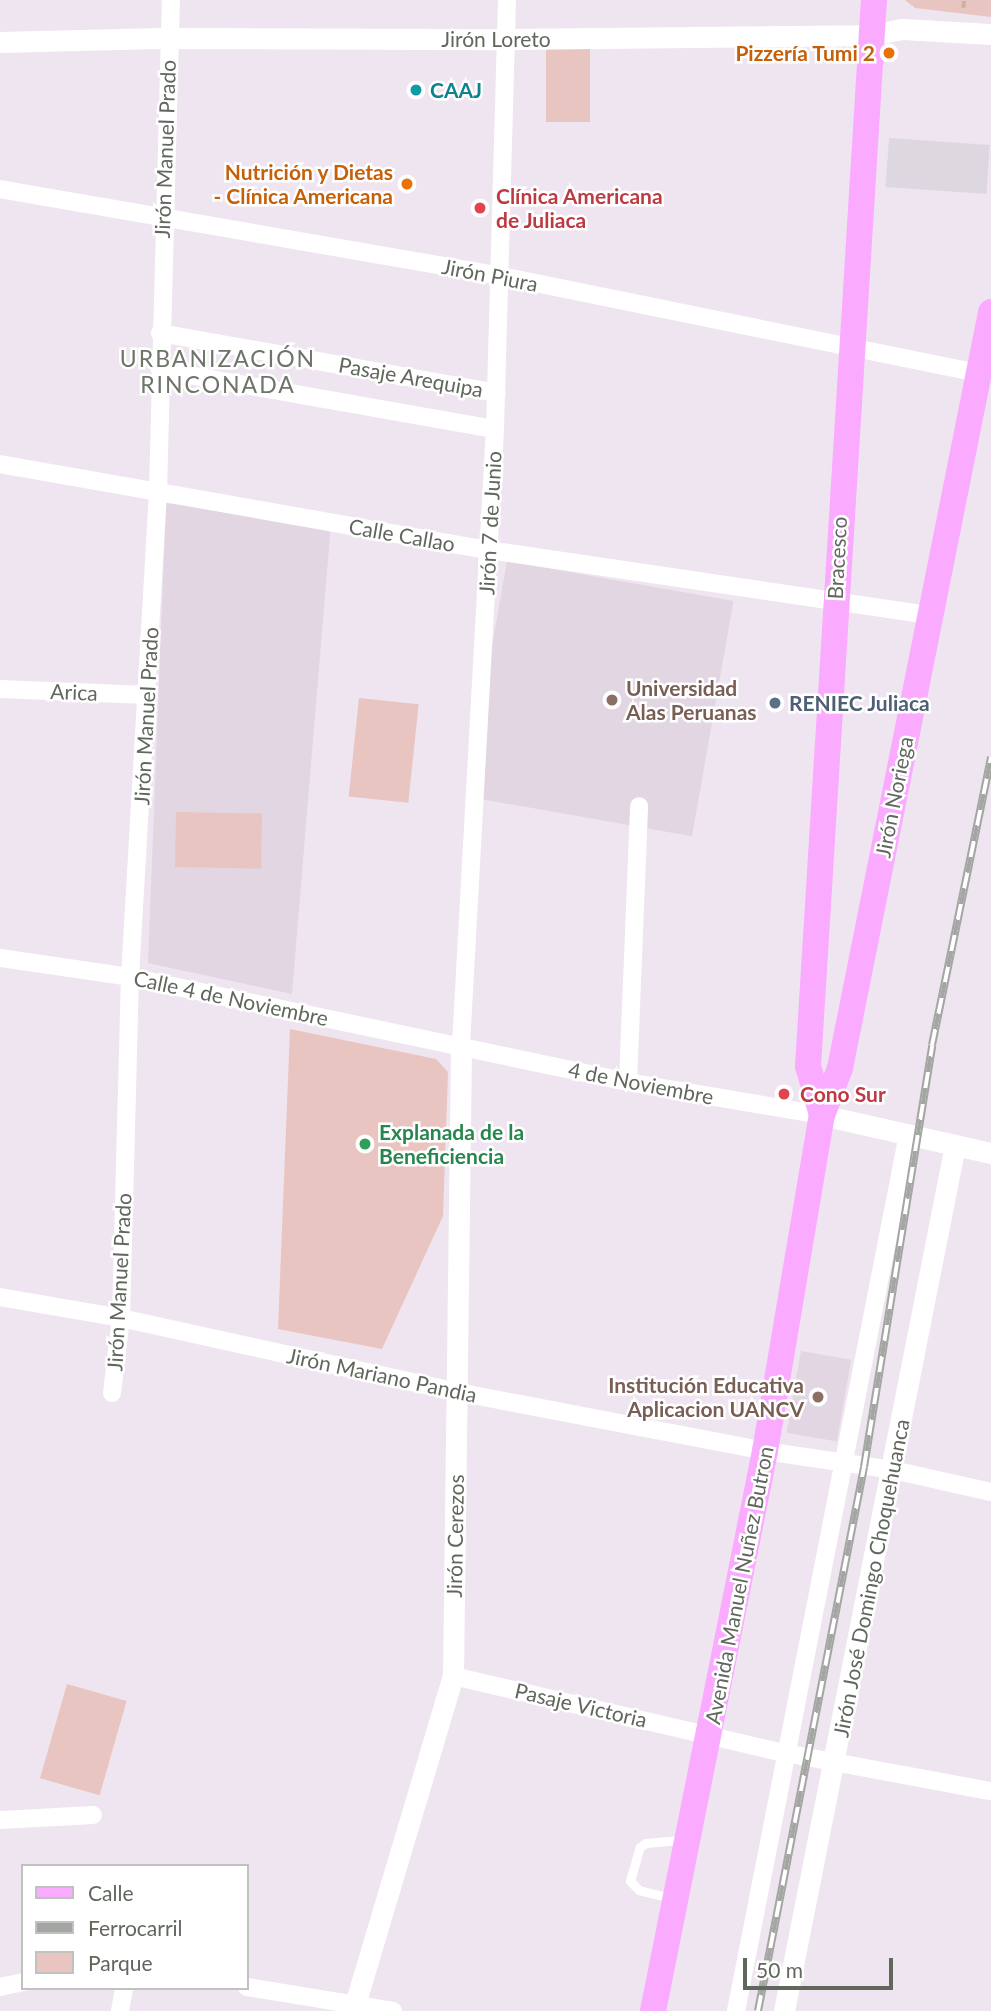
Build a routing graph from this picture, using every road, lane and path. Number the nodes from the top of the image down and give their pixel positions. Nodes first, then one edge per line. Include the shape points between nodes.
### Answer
1 (171, 0) edge
2 (508, 0) edge
3 (874, 0) edge
4 (964, 0) edge
5 (963, 8) dead end
6 (871, 34) junction
7 (991, 34) edge
8 (169, 38) junction
9 (506, 39) junction
10 (0, 42) edge
11 (0, 189) edge
12 (163, 216) junction
13 (501, 276) junction
14 (991, 312) edge
15 (160, 333) junction
16 (850, 347) junction
17 (160, 370) junction
18 (979, 373) junction
19 (497, 393) junction
20 (495, 429) junction
21 (0, 464) edge
22 (158, 492) junction
23 (489, 550) junction
24 (835, 601) junction
25 (930, 615) junction
26 (0, 689) edge
27 (147, 695) junction
28 (639, 806) dead end
29 (0, 958) edge
30 (130, 977) junction
31 (461, 1045) junction
32 (628, 1082) junction
33 (822, 1115) junction
34 (908, 1134) junction
35 (955, 1145) junction
36 (991, 1153) edge
37 (0, 1297) edge
38 (121, 1318) junction
39 (457, 1392) junction
40 (112, 1393) dead end
41 (765, 1451) junction
42 (845, 1463) junction
43 (893, 1470) junction
44 (991, 1492) edge
45 (453, 1676) junction
46 (709, 1734) junction
47 (785, 1753) junction
48 (835, 1763) junction
49 (991, 1791) edge
50 (93, 1815) dead end
51 (0, 1820) edge
52 (688, 1839) junction
53 (676, 1899) junction
54 (21, 1982) edge
55 (0, 1987) edge
56 (248, 1987) edge
57 (124, 1990) edge
58 (354, 2007) edge
59 (120, 2011) edge
60 (393, 2011) edge
61 (653, 2011) edge
62 (736, 2011) edge
63 (783, 2011) edge

1 - 8 street, Jirón Manuel Prado
2 - 9 street, Jirón 7 de Junio
3 - 6 main road, Bracesco
4 - 5 path
6 - 7 street, Jirón Loreto via 902,29
6 - 9 street, Jirón Loreto
6 - 16 main road, Bracesco
8 - 9 street, Jirón Loreto
8 - 10 street, Jirón Loreto
8 - 12 street, Jirón Manuel Prado
9 - 13 street, Jirón 7 de Junio
11 - 12 street, Jirón Piura
12 - 13 street, Jirón Piura
12 - 15 street, Jirón Manuel Prado
13 - 16 street, Jirón Piura
13 - 19 street, Jirón 7 de Junio
14 - 18 main road, Jirón Noriega
15 - 17 street, Jirón Manuel Prado
15 - 19 street, Pasaje Arequipa
16 - 18 street, Jirón Piura
16 - 24 main road, Bracesco
17 - 20 street, Pasaje Arequipa
17 - 22 street, Jirón Manuel Prado
18 - 25 main road, Jirón Noriega
19 - 20 street, Jirón 7 de Junio
20 - 23 street, Jirón 7 de Junio
21 - 22 street, Calle Callao
22 - 23 street, Calle Callao
22 - 27 street, Jirón Manuel Prado
23 - 24 street, Calle Callao
23 - 31 street, Jirón 7 de Junio
24 - 25 street, Calle Callao
24 - 33 main road, Bracesco via 808,1066
25 - 33 main road, Jirón Noriega via 840,1068
26 - 27 street, Arica
27 - 30 street, Jirón Manuel Prado
28 - 32 street
29 - 30 street, Calle 4 de Noviembre
30 - 31 street, Calle 4 de Noviembre
30 - 38 street, Jirón Manuel Prado
31 - 32 street, 4 de Noviembre
31 - 39 street, Jirón Cerezos
32 - 33 street, 4 de Noviembre
33 - 34 street
33 - 41 main road, Avenida Manuel Nuñez Butron
34 - 35 street
34 - 42 street
35 - 36 street
35 - 43 street, Jirón José Domingo Choquehuanca
37 - 38 street, Jirón Mariano Pandia
38 - 39 street, Jirón Mariano Pandia
38 - 40 street, Jirón Manuel Prado
39 - 41 street, Jirón Mariano Pandia
39 - 45 street, Jirón Cerezos
41 - 42 street, Jirón Mariano Pandia
41 - 46 main road, Avenida Manuel Nuñez Butron
42 - 43 street, Jirón Mariano Pandia
42 - 47 street
43 - 44 street, Jirón Mariano Pandia
43 - 48 street, Jirón José Domingo Choquehuanca
45 - 46 street, Pasaje Victoria
45 - 58 street, Jirón Cerezos
46 - 47 street, Pasaje Victoria
46 - 52 main road, Avenida Manuel Nuñez Butron
47 - 48 street, Pasaje Victoria
47 - 62 street
48 - 49 street, Pasaje Victoria
48 - 63 street, Jirón José Domingo Choquehuanca
50 - 51 street
52 - 53 main road, Avenida Manuel Nuñez Butron
52 - 53 lane via 646,1843 638,1852 631,1881 639,1890
53 - 61 main road, Avenida Manuel Nuñez Butron
54 - 55 street
56 - 58 street
57 - 59 street
58 - 60 street

